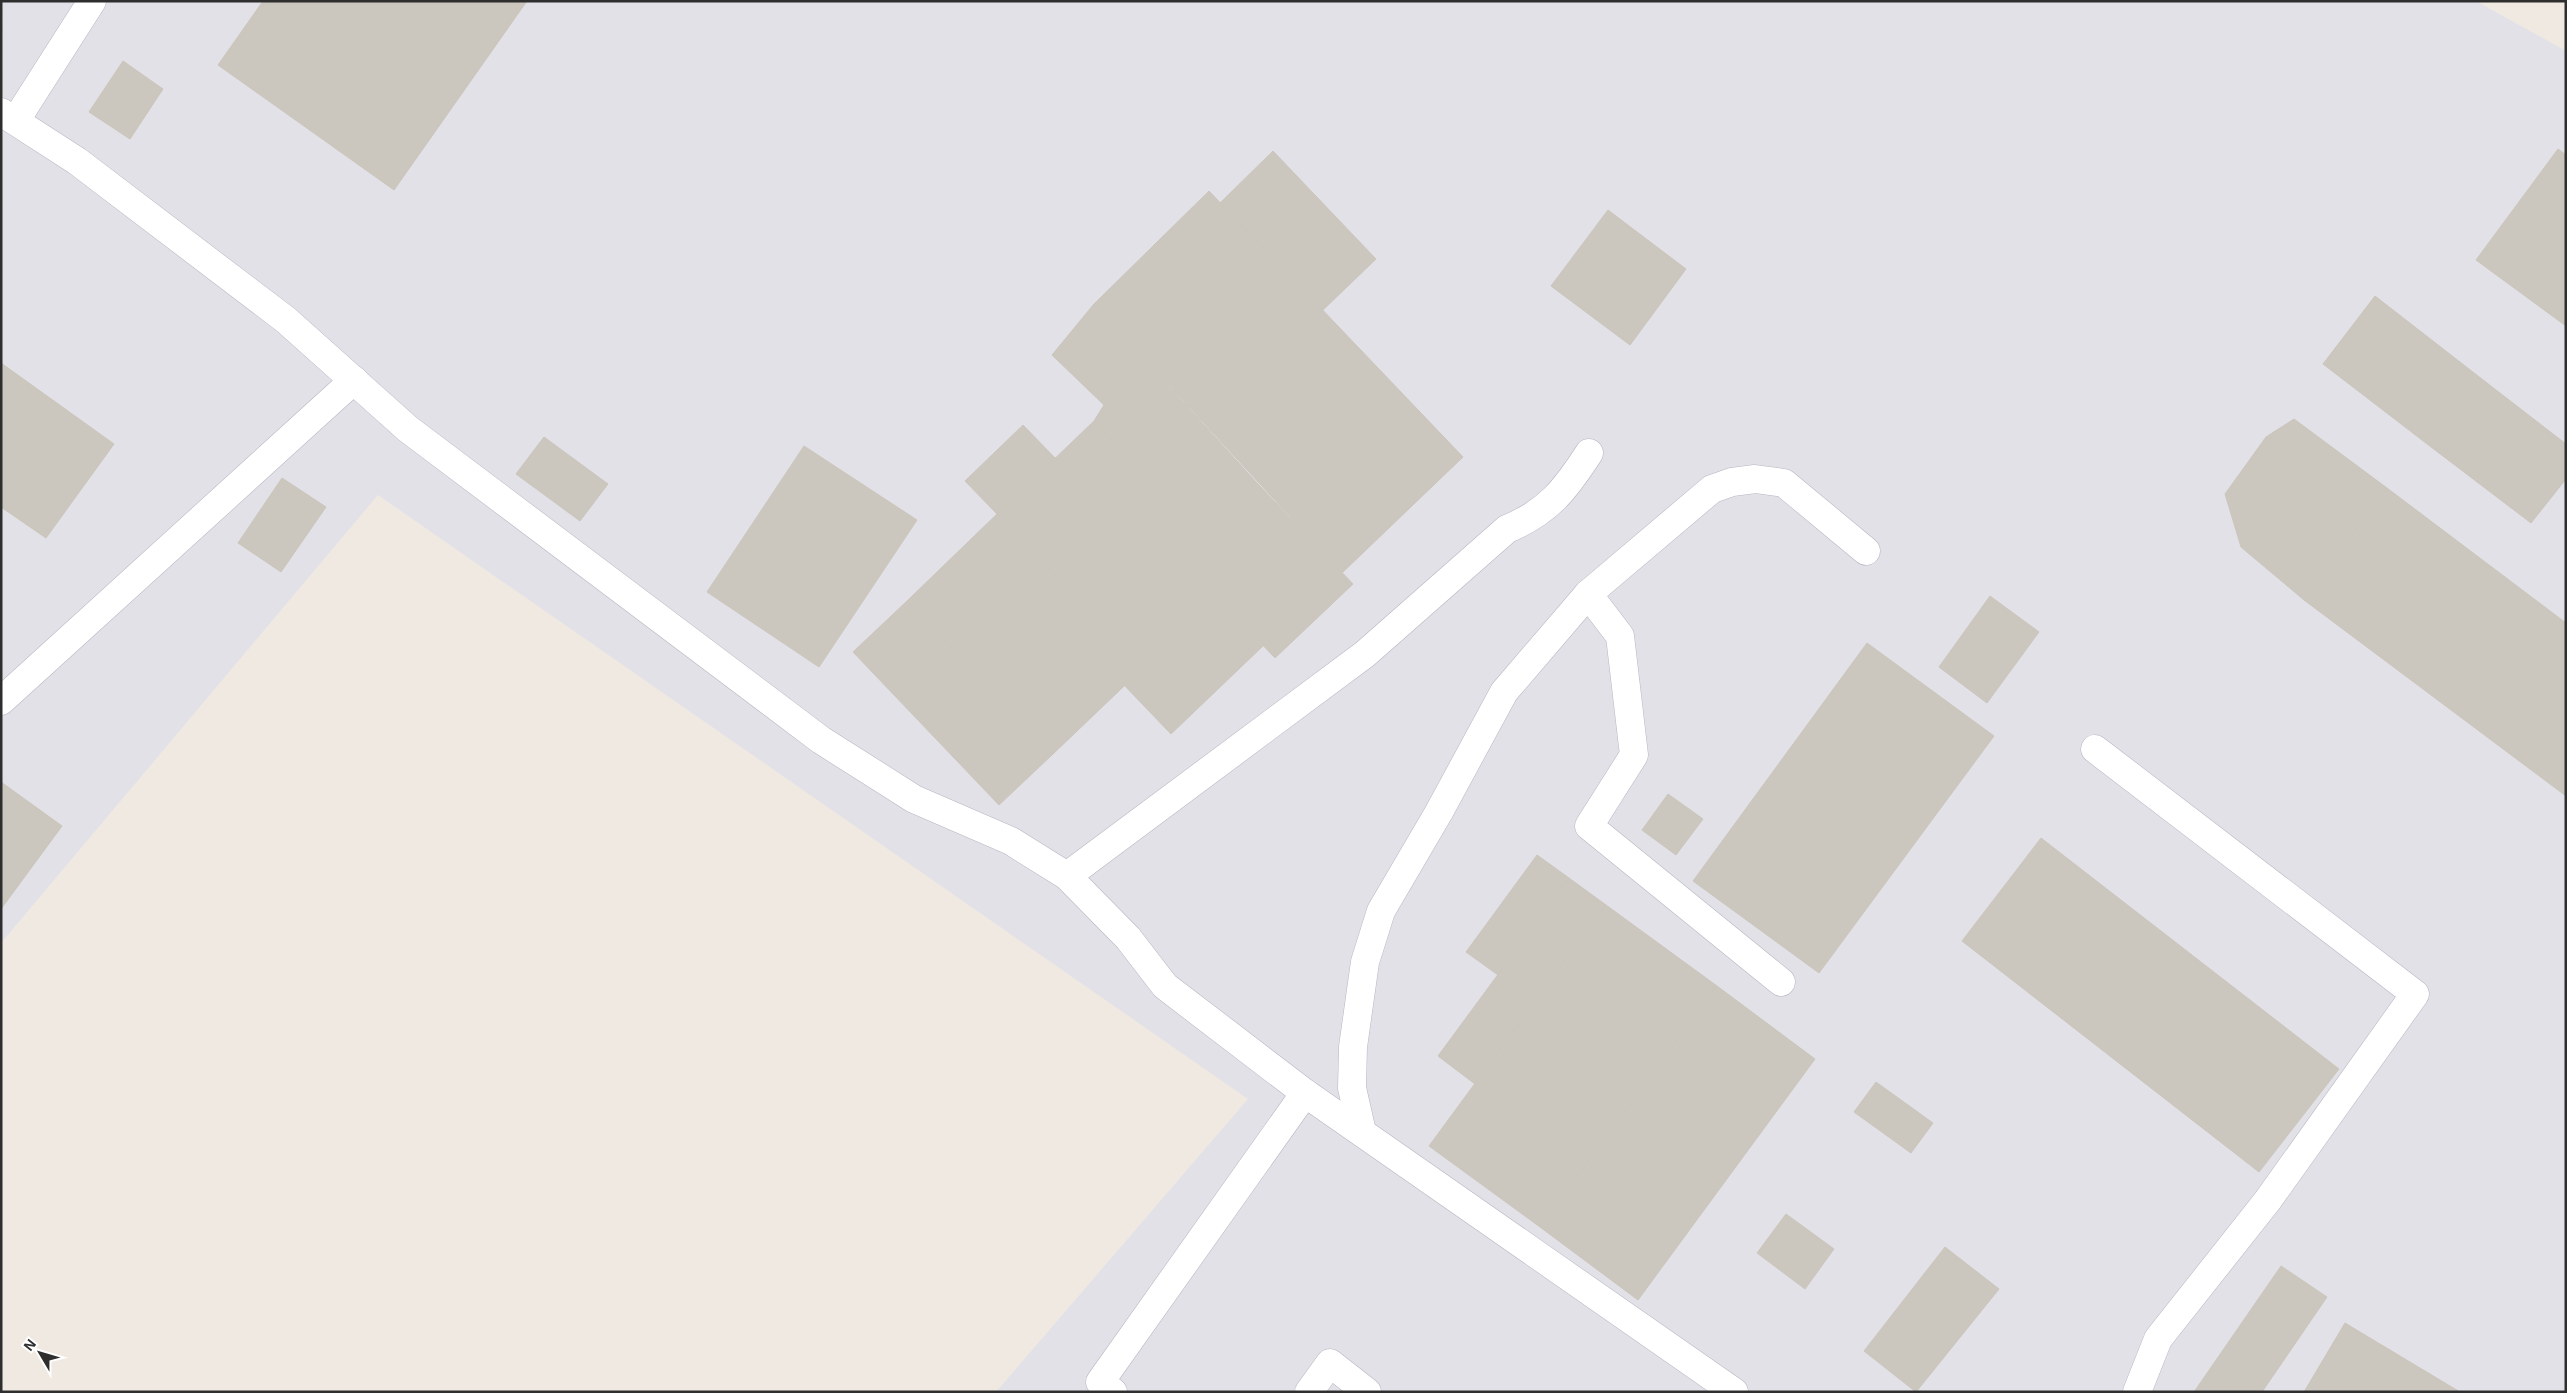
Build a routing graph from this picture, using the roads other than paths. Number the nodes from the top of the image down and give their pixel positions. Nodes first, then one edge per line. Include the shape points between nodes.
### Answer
1 (92, 1) edge
2 (9, 116) edge
3 (354, 380) junction
4 (1588, 453) dead end
5 (1866, 551) dead end
6 (1588, 594) junction
7 (1, 701) edge
8 (2096, 748) dead end
9 (1067, 876) junction
10 (1781, 982) dead end
11 (1305, 1094) junction
12 (1362, 1132) junction
13 (1113, 1392) edge
14 (1308, 1392) edge
15 (1367, 1392) edge
16 (1734, 1392) edge
17 (2137, 1392) edge

1 - 2 street
2 - 3 street via 77,161 286,320
3 - 7 street
3 - 9 street via 408,429 821,740 914,799 1011,841
4 - 9 street via 1567,487 1548,506 1530,520 1507,529 1365,654
5 - 6 street via 1784,483 1755,479 1732,482 1712,489
6 - 10 street via 1620,636 1634,756 1589,826
6 - 12 street via 1504,692 1440,812 1381,911 1365,962 1353,1047 1352,1088
8 - 17 street via 2415,994 2268,1200 2158,1339
9 - 11 street via 1128,938 1164,986
11 - 12 street
11 - 13 street via 1100,1382
12 - 16 street
14 - 15 street via 1330,1364

